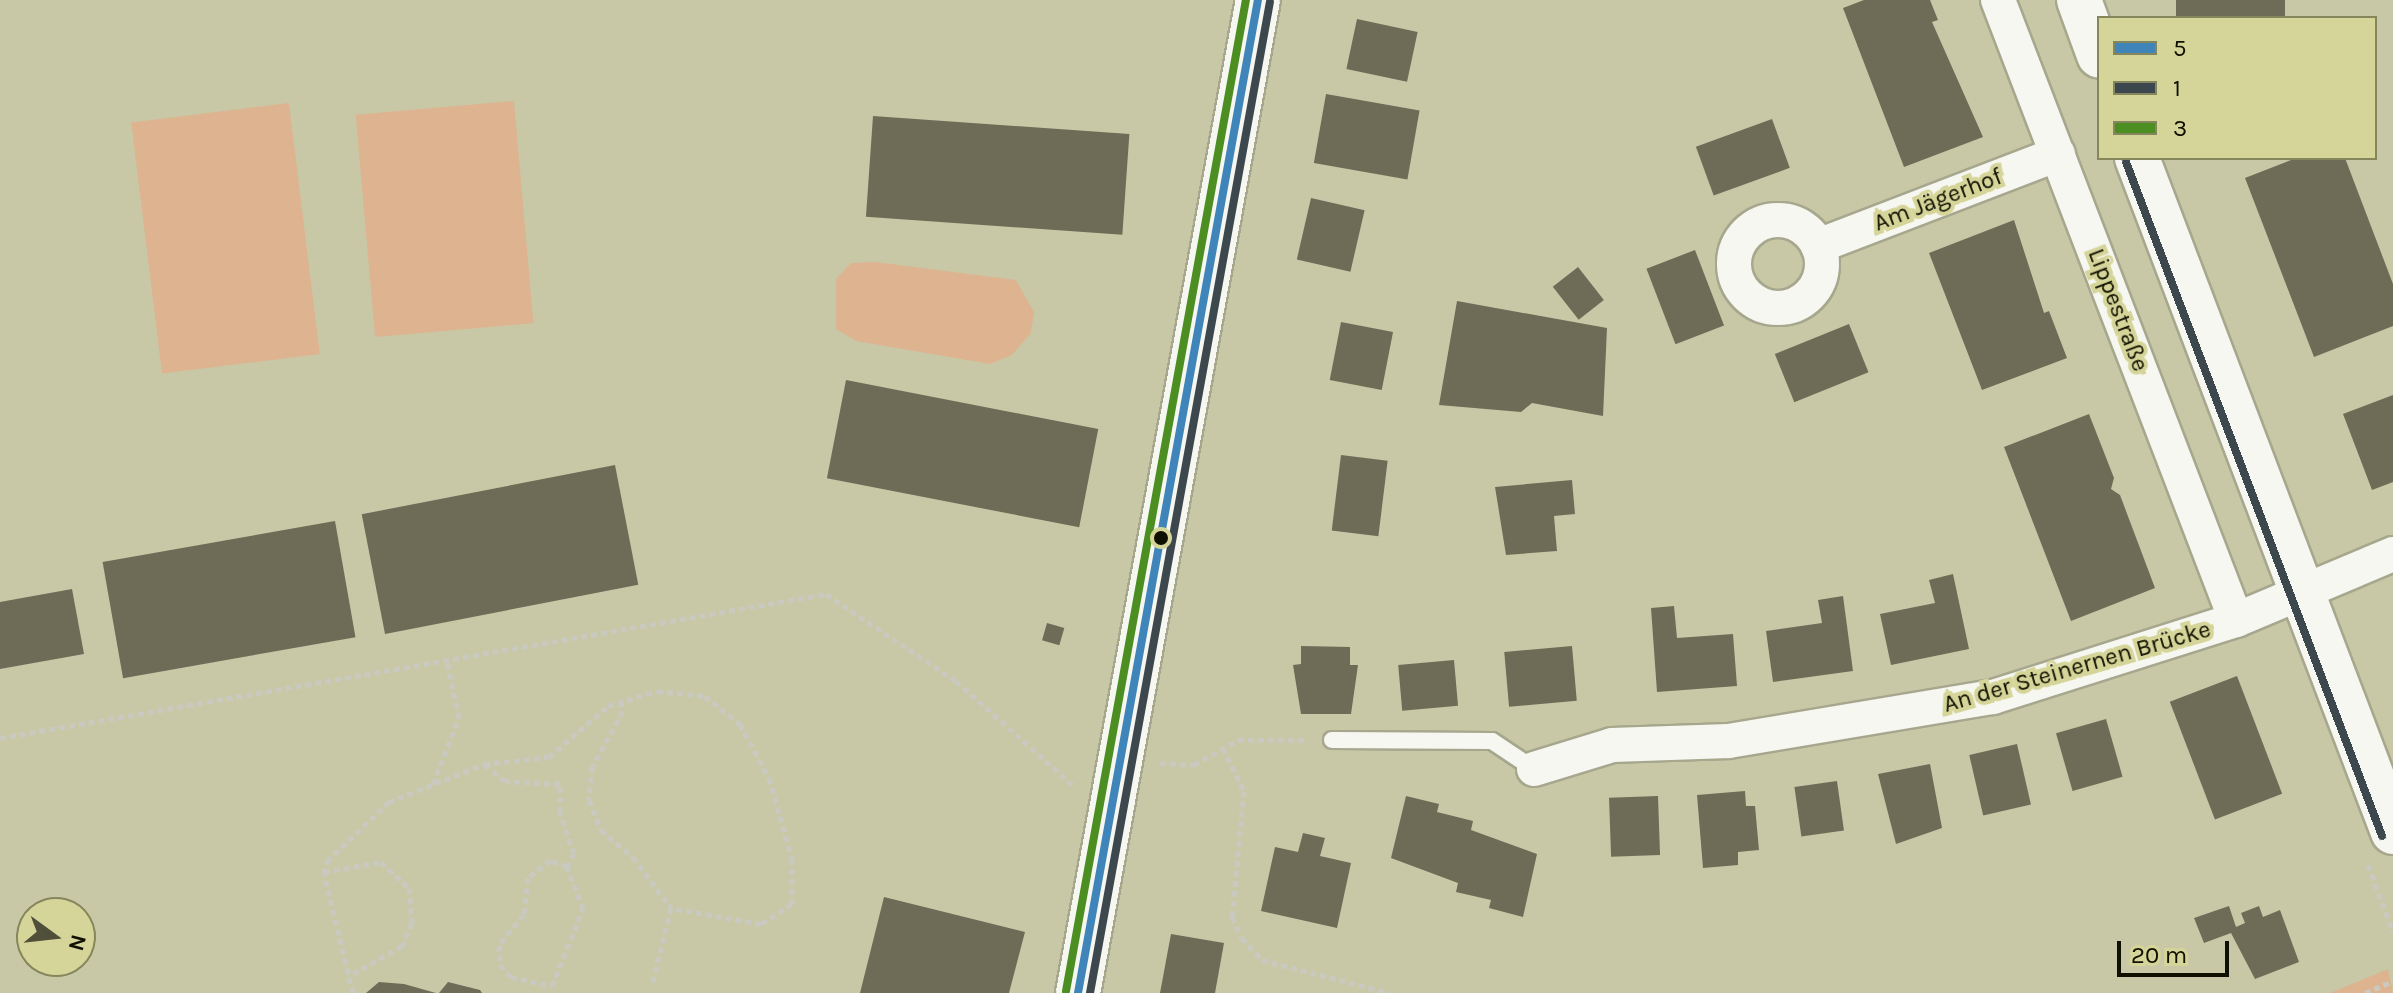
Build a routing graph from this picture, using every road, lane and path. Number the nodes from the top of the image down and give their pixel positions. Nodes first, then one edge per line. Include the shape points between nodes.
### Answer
1 (1258, 0) edge
2 (1998, 0) edge
3 (2079, 0) edge
4 (2097, 50) edge
5 (2058, 154) junction
6 (2138, 160) edge
7 (1818, 246) dead end
8 (2393, 554) edge
9 (2302, 593) junction
10 (2236, 620) junction
11 (446, 658) junction
12 (620, 701) junction
13 (0, 738) edge
14 (1332, 740) joint
15 (1223, 748) junction
16 (1160, 763) dead end
17 (484, 764) junction
18 (1534, 769) joint
19 (433, 784) junction
20 (1077, 789) dead end
21 (2393, 832) edge
22 (567, 867) junction
23 (324, 872) junction
24 (671, 908) junction
25 (349, 976) junction
26 (2393, 981) edge
27 (652, 986) dead end
28 (353, 993) edge
29 (1078, 993) edge
30 (1390, 993) edge
31 (2365, 993) edge

1 - 29 street
2 - 5 street, Lippestraße
3 - 4 street
5 - 7 street, Am Jägerhof
5 - 10 street, Lippestraße
6 - 9 street
8 - 9 street, An der Steinernen Brücke
9 - 10 street, An der Steinernen Brücke
9 - 21 street
10 - 18 street, An der Steinernen Brücke via 1993,697 1869,723 1729,741 1612,745
11 - 13 path
11 - 19 path via 459,718
11 - 20 path via 826,594 956,681
12 - 17 path via 549,757
12 - 24 path via 623,711 592,767 589,800 601,830 633,857
12 - 24 path via 684,691 722,705 756,749 792,859 792,904 774,921
14 - 15 path via 1238,740
14 - 18 lane, An der Steinernen Brücke via 1492,741
15 - 16 path via 1194,765
15 - 30 path via 1244,791 1232,917 1242,938 1262,960
17 - 19 path
17 - 22 path via 505,781 560,784 560,812 574,854
19 - 23 path via 367,817
22 - 22 path via 583,909 552,986 511,977 500,965 499,945 524,915 528,878 550,860
23 - 25 path
23 - 25 path via 381,862 403,875 413,905 402,946
24 - 27 path
25 - 28 path
26 - 31 path

